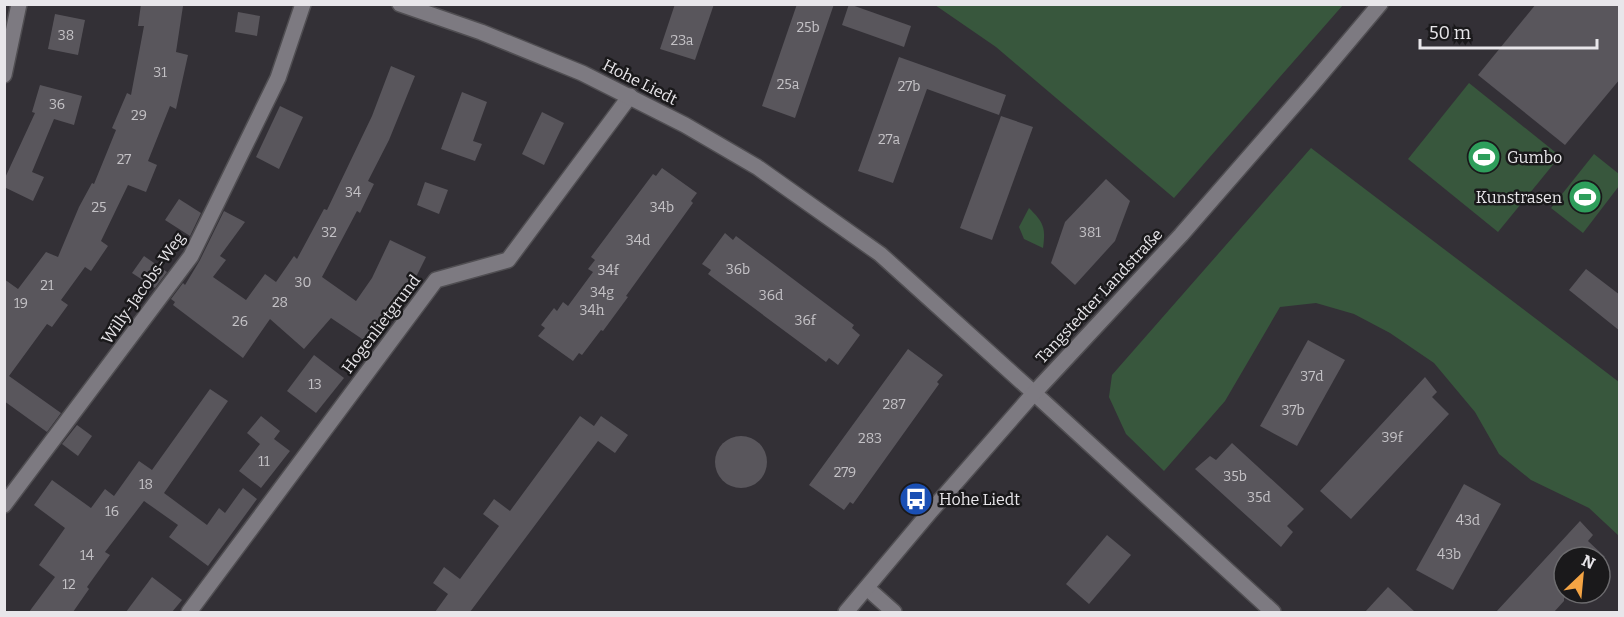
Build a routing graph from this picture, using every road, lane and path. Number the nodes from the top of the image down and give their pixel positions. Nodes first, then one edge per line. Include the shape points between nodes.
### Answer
1 (19, 4) edge
2 (303, 4) edge
3 (400, 4) edge
4 (1380, 4) edge
5 (4, 75) edge
6 (630, 96) junction
7 (1034, 393) junction
8 (4, 506) edge
9 (867, 588) junction
10 (189, 612) edge
11 (846, 612) edge
12 (894, 612) edge
13 (1273, 612) edge

1 - 5 street
2 - 8 street, Willy-Jacobs-Weg via 278,78 191,256
3 - 6 street, Hohe Liedt via 481,32
4 - 7 street, Tangstedter Landstraße via 1180,235
6 - 7 street, Hohe Liedt via 757,167 880,254
6 - 10 street, Hogenlietgrund via 508,260 436,280
7 - 9 street, Tangstedter Landstraße
7 - 13 street, Hohe Liedt
9 - 11 street, Tangstedter Landstraße
9 - 12 street

